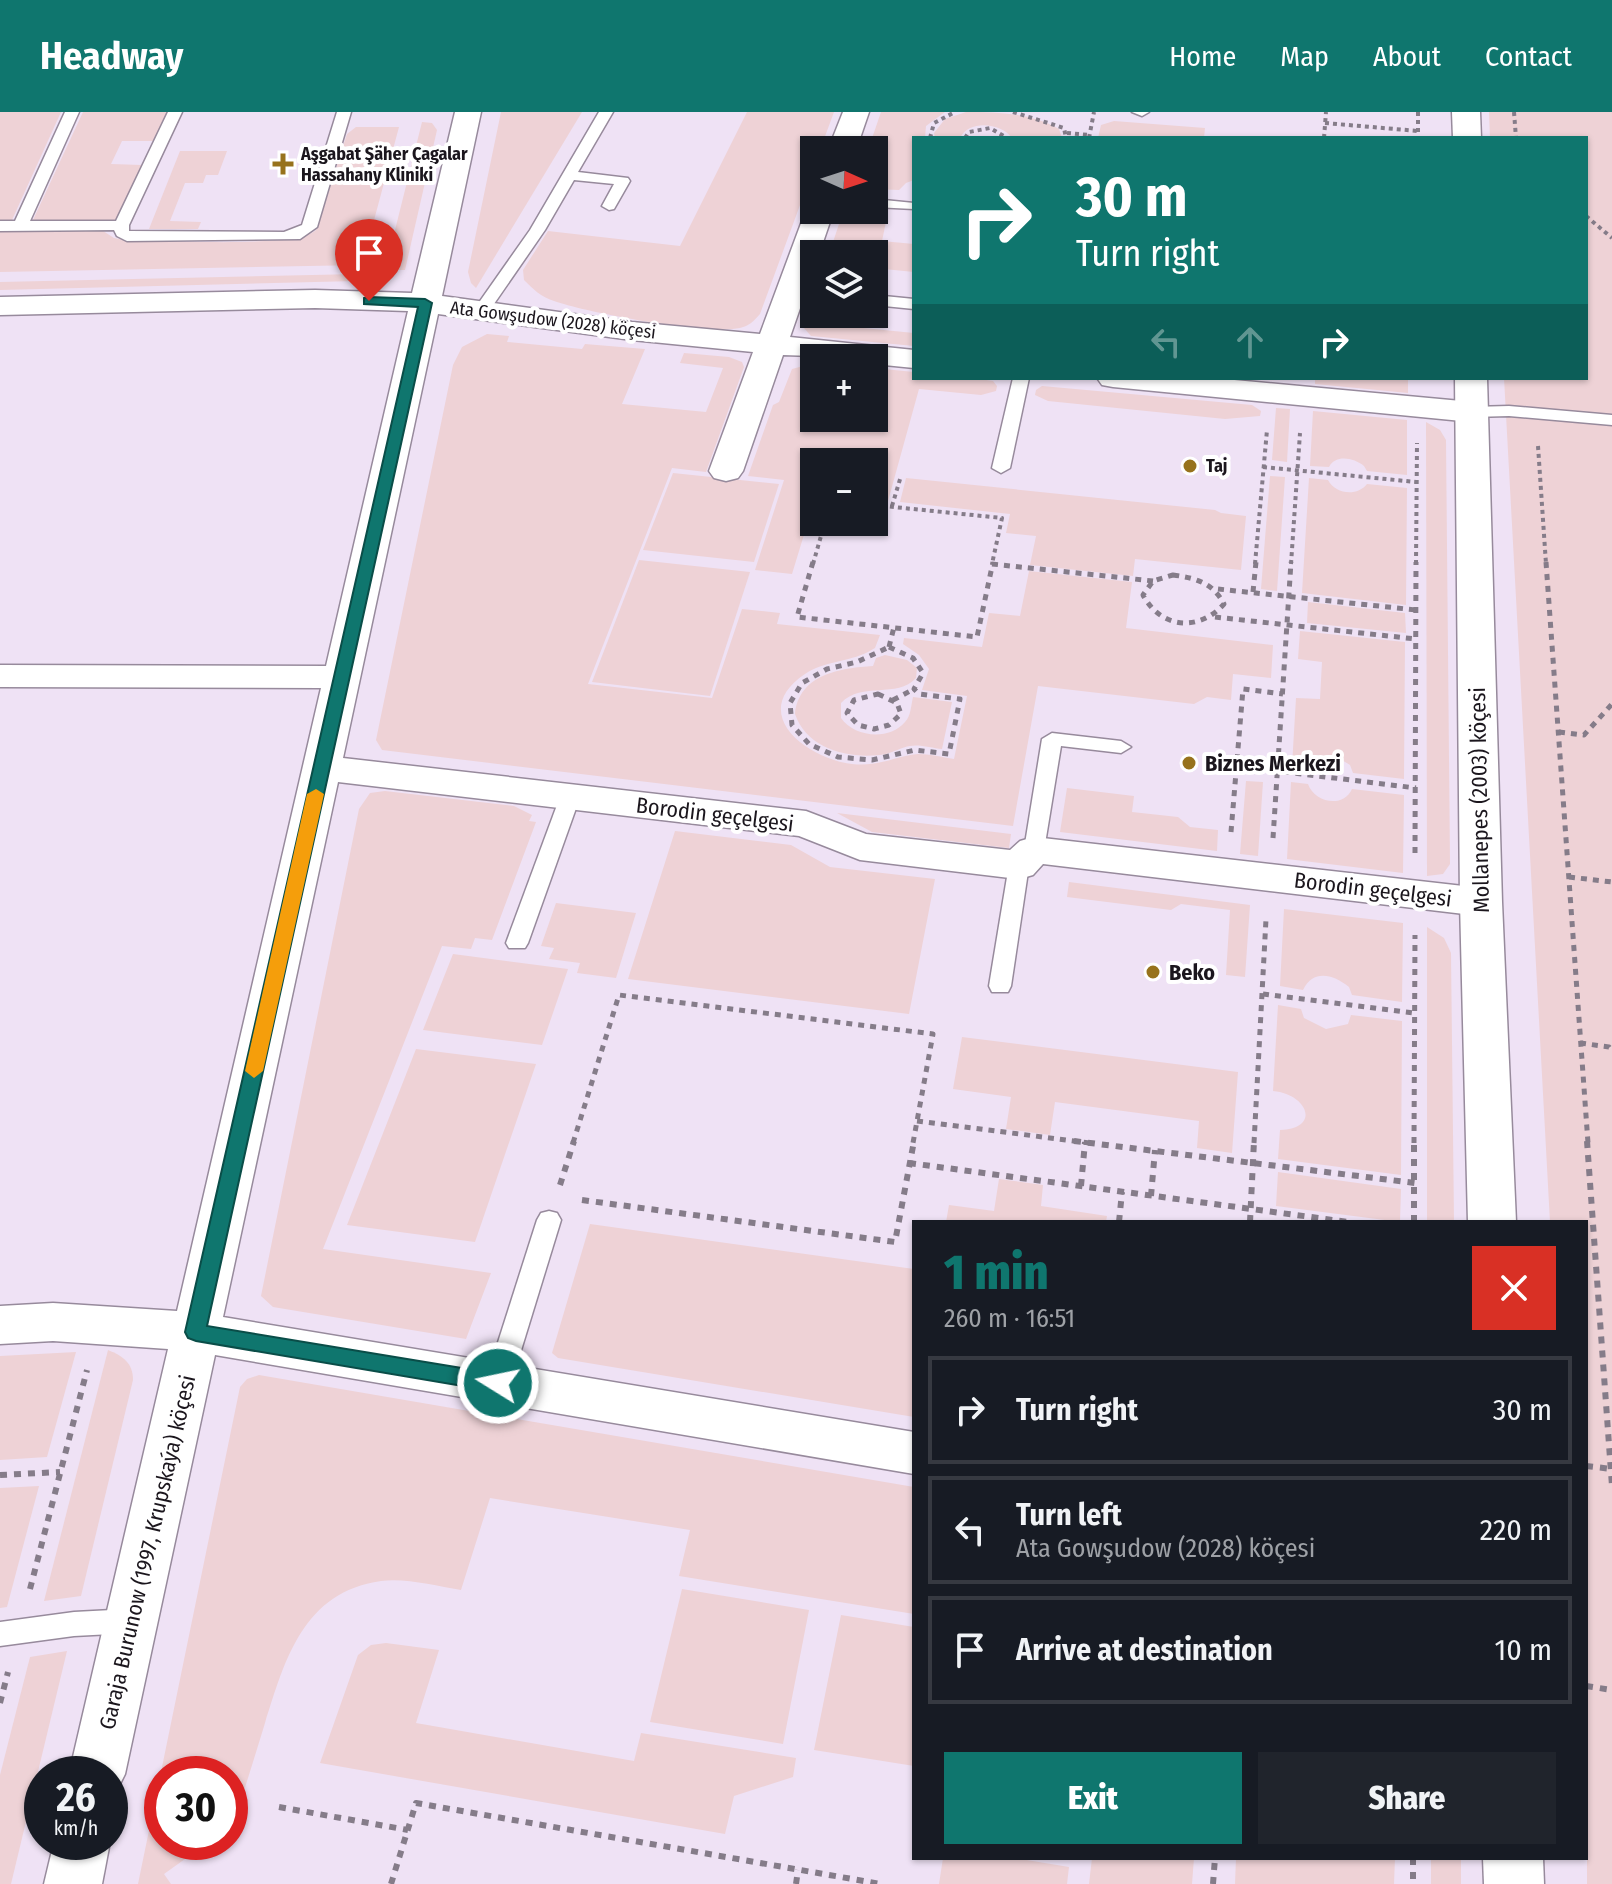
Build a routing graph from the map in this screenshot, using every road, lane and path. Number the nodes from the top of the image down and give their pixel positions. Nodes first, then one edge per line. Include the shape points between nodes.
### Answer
1 (72, 112) edge
2 (175, 112) edge
3 (344, 112) edge
4 (468, 112) edge
5 (606, 112) edge
6 (856, 112) edge
7 (955, 112) edge
8 (1013, 112) edge
9 (1094, 112) edge
10 (1326, 112) edge
11 (1418, 112) edge
12 (1466, 112) edge
13 (1514, 112) edge
14 (1325, 123) junction
15 (1418, 131) junction
16 (847, 136) edge
17 (931, 136) edge
18 (966, 136) edge
19 (1006, 136) edge
20 (1066, 136) edge
21 (1089, 136) edge
22 (1324, 136) edge
23 (1418, 136) edge
24 (1467, 136) edge
25 (1516, 136) edge
26 (569, 175) junction
27 (888, 204) edge
28 (609, 206) dead end
29 (910, 206) dead end
30 (1588, 218) edge
31 (815, 224) edge
32 (121, 225) junction
33 (0, 226) edge
34 (20, 226) junction
35 (1612, 238) edge
36 (888, 301) edge
37 (425, 303) junction
38 (912, 304) edge
39 (0, 306) edge
40 (481, 311) junction
41 (772, 346) junction
42 (912, 359) edge
43 (1021, 380) edge
44 (1155, 380) edge
45 (1472, 395) edge
46 (1535, 413) junction
47 (1612, 420) edge
48 (1267, 422) dead end
49 (1300, 425) dead end
50 (1417, 436) dead end
51 (1263, 467) junction
52 (1001, 468) dead end
53 (726, 471) dead end
54 (1297, 471) junction
55 (901, 476) dead end
56 (1416, 482) junction
57 (888, 506) edge
58 (892, 506) junction
59 (821, 536) edge
60 (992, 564) junction
61 (1153, 581) junction
62 (1217, 589) junction
63 (1253, 592) junction
64 (1289, 596) junction
65 (1416, 610) junction
66 (1215, 617) junction
67 (1287, 625) junction
68 (894, 627) junction
69 (1416, 639) junction
70 (889, 647) junction
71 (0, 676) edge
72 (342, 677) junction
73 (914, 689) junction
74 (1283, 694) junction
75 (893, 700) junction
76 (1612, 704) edge
77 (1559, 732) junction
78 (1121, 747) dead end
79 (1236, 766) junction
80 (321, 768) junction
81 (1278, 772) junction
82 (1416, 788) junction
83 (570, 797) junction
84 (1230, 838) dead end
85 (1272, 845) dead end
86 (1026, 858) junction
87 (1415, 860) dead end
88 (1569, 877) junction
89 (1612, 882) edge
90 (1481, 902) junction
91 (1267, 907) dead end
92 (1415, 925) dead end
93 (517, 943) dead end
94 (1000, 986) dead end
95 (1263, 994) junction
96 (1414, 1013) junction
97 (1580, 1043) junction
98 (1612, 1051) edge
99 (917, 1121) junction
100 (1085, 1142) junction
101 (1155, 1150) junction
102 (909, 1163) junction
103 (1253, 1163) junction
104 (1415, 1183) junction
105 (1081, 1186) junction
106 (1122, 1192) junction
107 (556, 1196) junction
108 (1151, 1196) junction
109 (1250, 1209) junction
110 (549, 1220) joint
111 (1119, 1220) edge
112 (1250, 1220) edge
113 (1333, 1220) edge
114 (1414, 1220) edge
115 (1492, 1220) edge
116 (0, 1325) edge
117 (196, 1332) junction
118 (88, 1366) dead end
119 (498, 1383) junction
120 (912, 1453) edge
121 (1588, 1466) edge
122 (1611, 1469) edge
123 (60, 1472) junction
124 (0, 1475) edge
125 (1612, 1486) edge
126 (131, 1621) junction
127 (9, 1633) edge
128 (1588, 1686) edge
129 (1612, 1690) edge
130 (0, 1703) edge
131 (101, 1756) edge
132 (279, 1807) dead end
133 (408, 1830) junction
134 (78, 1860) edge
135 (1215, 1860) edge
136 (1413, 1860) edge
137 (1513, 1860) edge
138 (798, 1870) junction
139 (73, 1884) edge
140 (391, 1884) edge
141 (796, 1884) edge
142 (881, 1884) edge
143 (1213, 1884) edge
144 (1413, 1884) edge
145 (1514, 1884) edge

1 - 34 lane
2 - 32 lane
3 - 32 lane via 304,232 284,237 127,236
4 - 37 street, Garaja Burunow (1997, Krupskaýa) köçesi
5 - 26 lane
6 - 16 street
7 - 17 path via 934,123
8 - 20 path via 1054,124
9 - 21 path
10 - 14 path
11 - 15 path
12 - 24 street
13 - 25 path
14 - 15 path
14 - 22 path
15 - 23 path
18 - 19 path via 985,128
26 - 28 lane via 623,181
26 - 40 lane
27 - 29 lane
30 - 35 path
31 - 41 street
32 - 34 lane
33 - 34 lane
36 - 38 lane
37 - 39 street, Ata Gowşudow (2028) köçesi via 315,299
37 - 40 street, Ata Gowşudow (2028) köçesi
37 - 72 street, Garaja Burunow (1997, Krupskaýa) köçesi
40 - 41 street, Ata Gowşudow (2028) köçesi
41 - 42 street, Ata Gowşudow (2028) köçesi
41 - 53 street
43 - 52 lane
44 - 45 street
45 - 46 lane
45 - 90 street, Mollanepes (2003) köçesi
46 - 47 lane
46 - 77 path
48 - 51 path
49 - 54 path
50 - 56 path
51 - 54 path
51 - 63 path
54 - 56 path
54 - 64 path
55 - 58 path
56 - 65 path
57 - 58 path
58 - 60 path via 1002,518
59 - 68 path via 797,617
60 - 61 path
60 - 68 path via 977,637
61 - 62 path via 1173,575 1198,578
61 - 66 path via 1143,595 1148,610 1167,621 1193,624
62 - 63 path
62 - 66 path via 1224,604
63 - 64 path
64 - 65 path
64 - 67 path
65 - 69 path
66 - 67 path
67 - 69 path
67 - 74 path
68 - 70 path
69 - 82 path
70 - 73 path via 923,669
70 - 73 path via 802,683 790,703 792,725 809,744 838,757 872,760 915,750 949,754 960,699
71 - 72 street
72 - 80 street, Garaja Burunow (1997, Krupskaýa) köçesi
73 - 75 path
74 - 79 path via 1243,689
74 - 81 path
75 - 75 path via 878,694 860,697 847,713 865,727 888,726 901,714
76 - 77 path via 1584,735
77 - 88 path
78 - 86 lane via 1052,739
79 - 81 path
79 - 84 path
80 - 83 street, Borodin geçelgesi
80 - 117 street, Garaja Burunow (1997, Krupskaýa) köçesi
81 - 82 path
81 - 85 path
82 - 87 path
83 - 86 street, Borodin geçelgesi via 806,824 860,847
83 - 93 lane
86 - 90 street, Borodin geçelgesi
86 - 94 lane
88 - 89 path
88 - 97 path
90 - 115 street, Mollanepes (2003) köçesi
91 - 95 path
92 - 96 path
95 - 96 path
95 - 103 path
96 - 104 path
97 - 98 path
97 - 122 path
99 - 100 path
99 - 102 path
99 - 107 path via 933,1034 619,995
100 - 101 path
100 - 105 path
101 - 103 path
101 - 108 path
102 - 105 path
102 - 107 path via 895,1242
103 - 104 path
103 - 109 path
104 - 114 path
105 - 106 path
106 - 108 path
106 - 111 path
107 - 110 path
108 - 109 path
109 - 112 path
109 - 113 path
110 - 119 lane
116 - 117 street via 53,1322
117 - 119 street
117 - 126 street, Garaja Burunow (1997, Krupskaýa) köçesi
118 - 123 path
119 - 120 street
121 - 122 path
122 - 125 path
123 - 124 path
123 - 127 path
126 - 127 lane
126 - 131 street, Garaja Burunow (1997, Krupskaýa) köçesi
127 - 130 path
128 - 129 path
132 - 133 path
133 - 138 path via 416,1803
133 - 140 path
134 - 139 street
135 - 143 path
136 - 144 path
137 - 145 street
138 - 141 path
138 - 142 path

